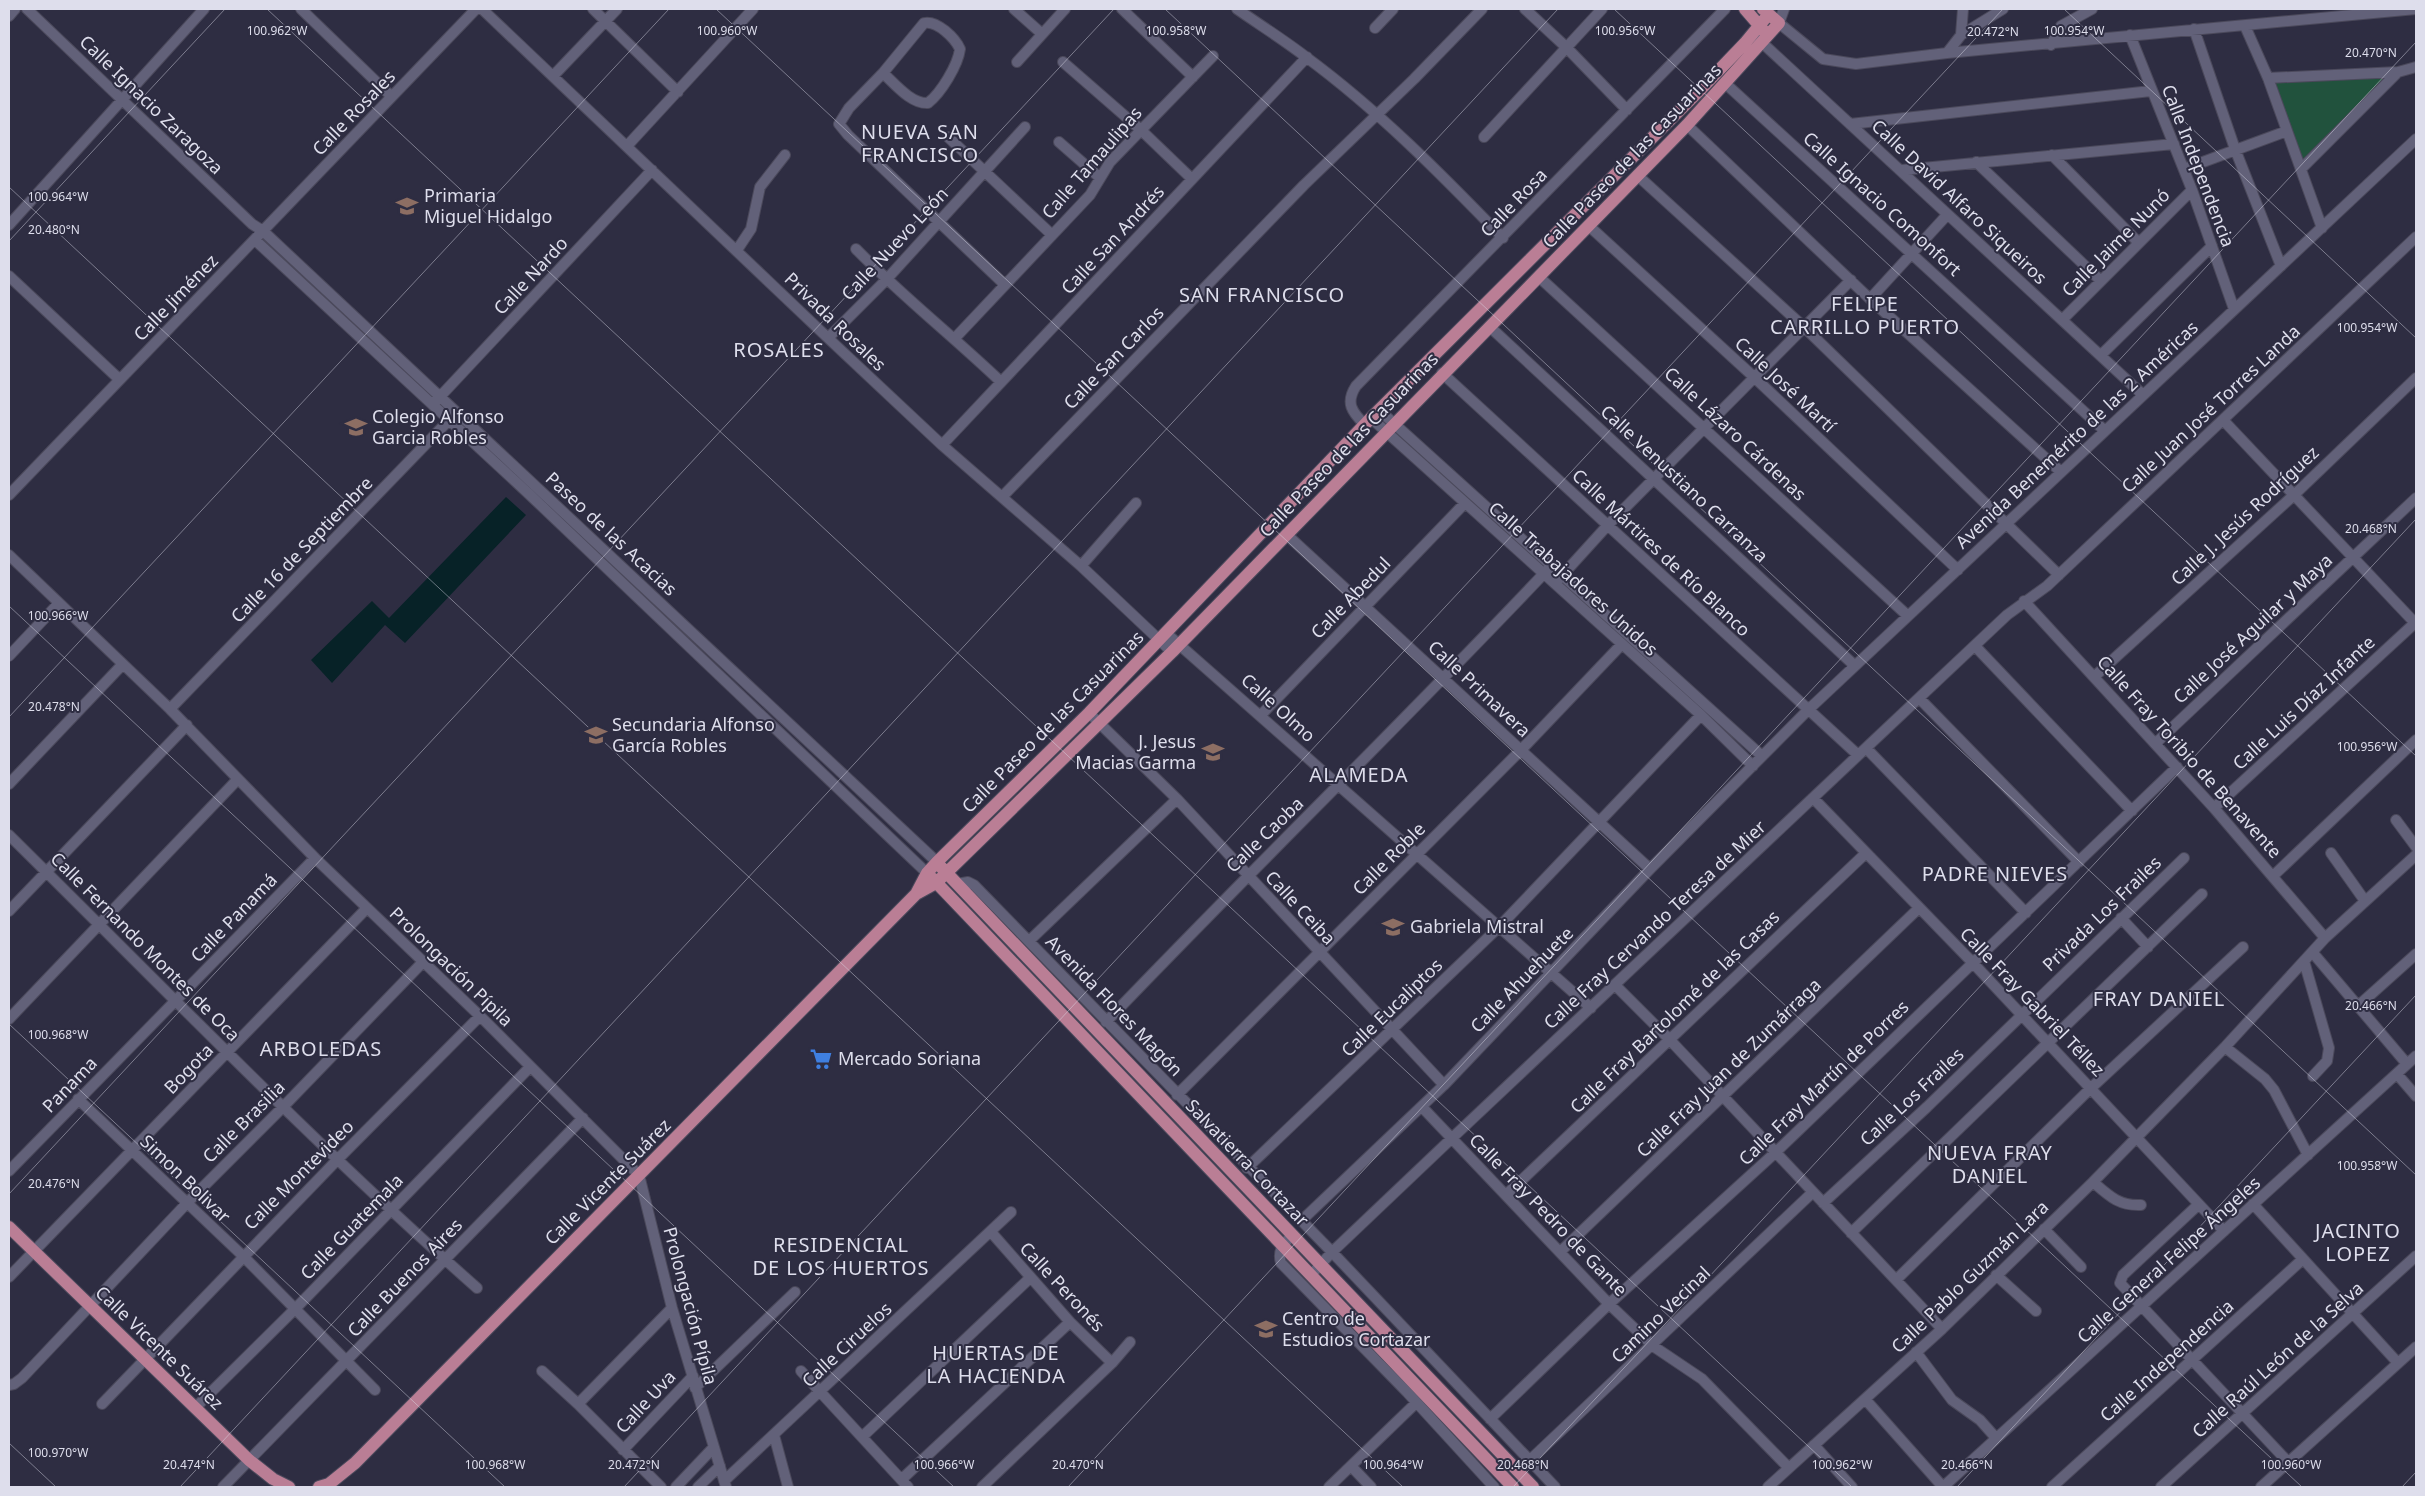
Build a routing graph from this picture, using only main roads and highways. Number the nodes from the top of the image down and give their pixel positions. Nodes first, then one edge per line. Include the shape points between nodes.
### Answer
1 (1744, 9) edge
2 (1769, 11) edge
3 (1756, 30) junction
4 (1766, 40) junction
5 (937, 862) junction
6 (926, 873) junction
7 (947, 873) junction
8 (936, 883) junction
9 (916, 894) junction
10 (9, 1228) edge
11 (327, 1486) edge
12 (289, 1487) edge
13 (1513, 1487) edge
14 (1533, 1487) edge

1 - 3 main road
2 - 3 main road, Calle Paseo de las Casuarinas
2 - 4 main road, Calle Paseo de las Casuarinas via 1778,24
3 - 4 main road
3 - 5 main road, Calle Paseo de las Casuarinas via 1365,416 1163,637
4 - 7 main road, Calle Paseo de las Casuarinas via 1176,648
5 - 6 main road, Calle Paseo de las Casuarinas
5 - 7 main road, Salvatierra-Cortazar
6 - 8 main road, Salvatierra-Cortazar
6 - 9 main road, Calle Vicente Suárez
7 - 8 main road, Calle Paseo de las Casuarinas
7 - 14 main road, Salvatierra-Cortazar
8 - 9 main road, Calle Vicente Suárez
8 - 13 main road, Salvatierra-Cortazar via 1294,1256 1410,1388
9 - 11 main road, Calle Vicente Suárez via 355,1463
10 - 12 main road, Calle Vicente Suárez via 249,1460 272,1479

